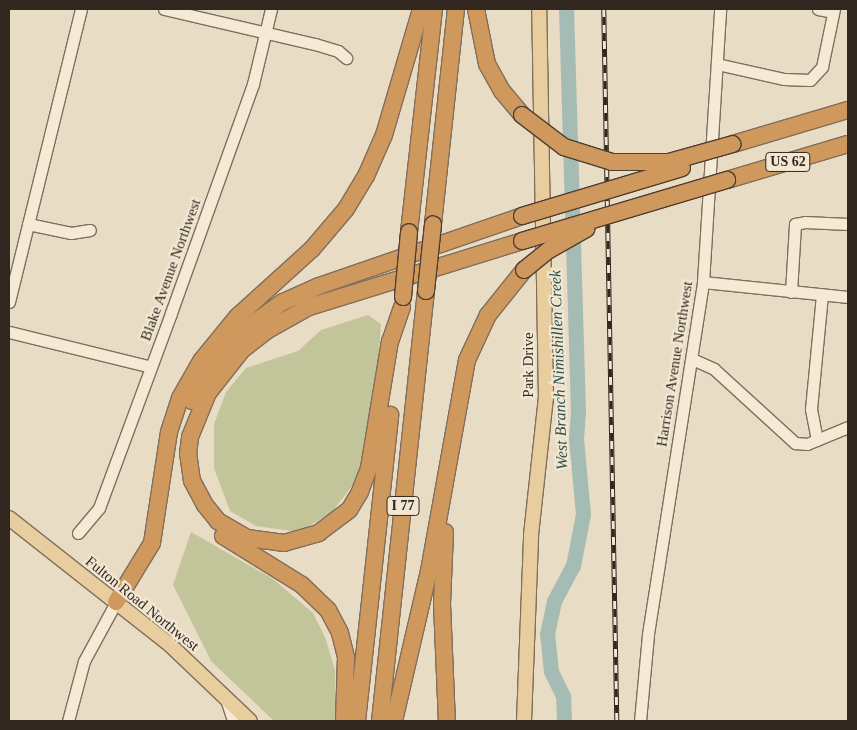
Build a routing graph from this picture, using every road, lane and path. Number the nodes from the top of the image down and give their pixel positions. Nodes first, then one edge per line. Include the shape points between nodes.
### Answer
1 (81, 9) edge
2 (164, 9) edge
3 (271, 9) edge
4 (421, 9) edge
5 (434, 9) edge
6 (456, 9) edge
7 (476, 9) edge
8 (539, 9) edge
9 (720, 9) edge
10 (818, 9) edge
11 (833, 10) edge
12 (267, 32) junction
13 (346, 58) dead end
14 (716, 64) junction
15 (848, 110) edge
16 (848, 118) edge
17 (848, 144) edge
18 (734, 148) junction
19 (655, 202) junction
20 (28, 224) junction
21 (848, 224) edge
22 (90, 230) dead end
23 (478, 230) junction
24 (703, 282) junction
25 (791, 292) junction
26 (822, 295) junction
27 (848, 298) edge
28 (9, 302) edge
29 (402, 302) junction
30 (9, 332) edge
31 (221, 336) junction
32 (692, 359) junction
33 (151, 367) junction
34 (848, 427) edge
35 (817, 440) junction
36 (450, 455) junction
37 (11, 525) edge
38 (78, 533) dead end
39 (116, 602) junction
40 (226, 699) junction
41 (68, 721) edge
42 (233, 721) edge
43 (250, 721) edge
44 (344, 721) edge
45 (358, 721) edge
46 (380, 721) edge
47 (394, 721) edge
48 (447, 721) edge
49 (524, 721) edge
50 (640, 721) edge

1 - 20 street
2 - 12 street
3 - 12 street, Blake Avenue Northwest
4 - 31 highway via 384,135 346,209 312,249 237,317
5 - 29 highway, I 77, bridge
6 - 46 highway, I 77, bridge
7 - 18 highway, bridge via 487,64 502,91 522,115 564,147 612,162 669,162
8 - 49 main road, Park Drive via 546,398 531,535
9 - 14 street, Harrison Avenue Northwest
10 - 11 street
11 - 14 street via 822,67 810,80 784,79
12 - 13 street via 332,49
12 - 33 street, Blake Avenue Northwest via 236,134
14 - 24 street, Harrison Avenue Northwest
15 - 18 highway
16 - 18 highway, US 62
17 - 19 highway, US 62, bridge
18 - 23 highway, bridge
19 - 29 highway, bridge via 309,307 266,331 242,350 208,393 190,437 188,454 192,481 204,505 218,521 247,538 284,543 320,533 349,510 369,468 390,341
19 - 36 highway, bridge via 575,234 524,270 499,298 474,341 461,384
20 - 22 street via 71,233
20 - 28 street
21 - 25 street via 795,224
23 - 31 highway via 310,280 270,300
23 - 44 highway via 319,286 270,310 240,334 215,362 183,421 179,468 190,500 200,515 228,540 310,591 335,622 346,657
24 - 25 street
24 - 32 street, Harrison Avenue Northwest
25 - 26 street
26 - 27 street
26 - 35 street via 811,409
29 - 45 highway, I 77
30 - 33 street
31 - 39 highway via 201,361 175,410 155,534 146,555 123,586
32 - 35 street via 714,369 795,443
32 - 50 street, Harrison Avenue Northwest via 647,642
33 - 38 street, Blake Avenue Northwest via 99,508
34 - 35 street
36 - 47 highway via 429,571
36 - 48 highway via 442,604
37 - 39 main road, Fulton Road Northwest
39 - 40 main road, Fulton Road Northwest via 168,644
39 - 41 street via 84,661
40 - 42 street
40 - 43 main road, Fulton Road Northwest

